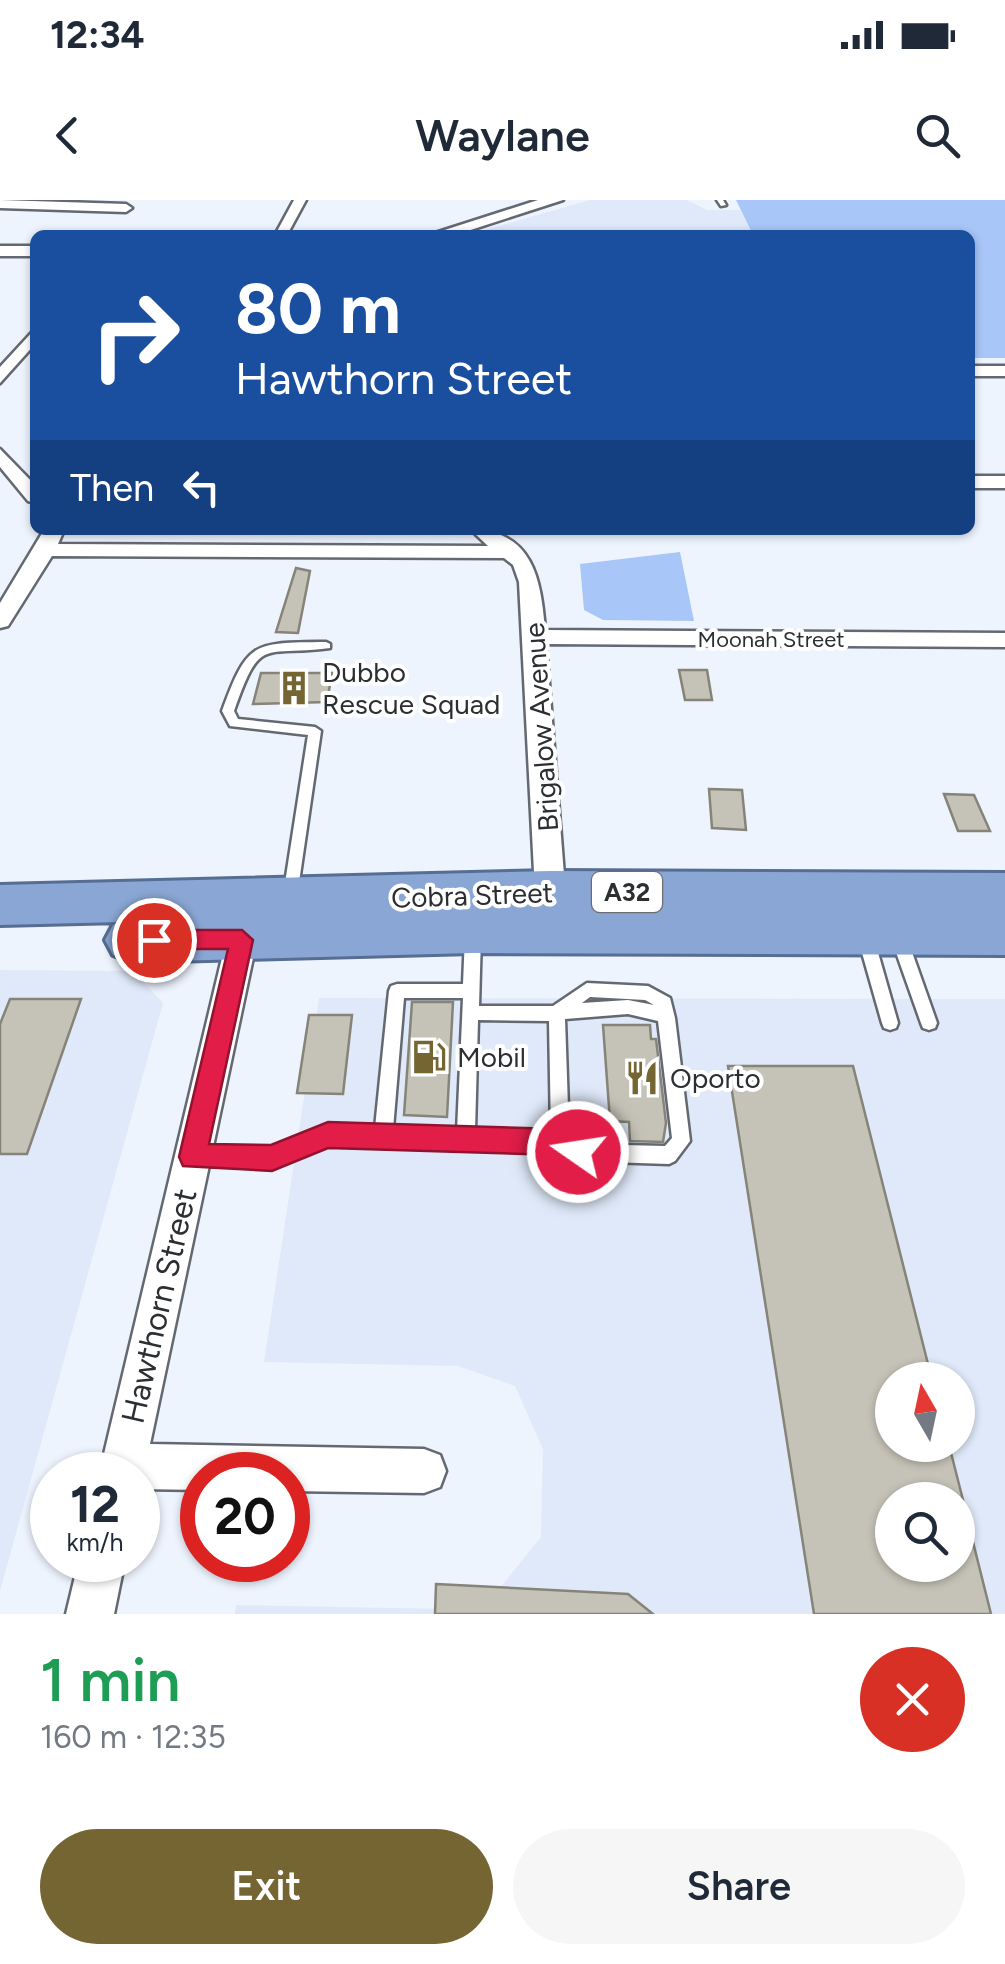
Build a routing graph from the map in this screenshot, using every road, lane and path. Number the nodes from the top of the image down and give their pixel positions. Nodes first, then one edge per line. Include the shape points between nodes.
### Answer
1 (300, 200) edge
2 (554, 200) edge
3 (0, 204) edge
4 (129, 204) edge
5 (115, 221) dead end
6 (284, 230) edge
7 (454, 230) edge
8 (2, 249) edge
9 (30, 251) edge
10 (30, 340) edge
11 (975, 371) edge
12 (1005, 371) edge
13 (0, 378) edge
14 (0, 454) edge
15 (975, 482) edge
16 (1005, 482) edge
17 (30, 491) edge
18 (488, 535) edge
19 (49, 540) edge
20 (510, 552) junction
21 (0, 621) edge
22 (536, 637) junction
23 (1005, 640) edge
24 (326, 646) dead end
25 (550, 891) junction
26 (1005, 893) edge
27 (0, 906) edge
28 (260, 914) junction
29 (473, 932) junction
30 (585, 932) junction
31 (882, 934) junction
32 (1005, 934) edge
33 (0, 939) edge
34 (470, 990) junction
35 (470, 1013) junction
36 (557, 1014) junction
37 (890, 1022) dead end
38 (929, 1023) dead end
39 (382, 1136) junction
40 (466, 1139) junction
41 (560, 1142) junction
42 (193, 1157) junction
43 (126, 1452) edge
44 (160, 1470) edge
45 (424, 1471) dead end
46 (97, 1582) edge
47 (90, 1614) edge

1 - 6 street
2 - 7 street
3 - 4 street
4 - 5 street
8 - 9 street
10 - 13 street
11 - 12 street
14 - 17 street
15 - 16 street
18 - 20 street, Brigalow Avenue
19 - 20 street
19 - 21 street
20 - 22 street, Brigalow Avenue via 530,582
22 - 23 street, Moonah Street
22 - 25 street, Brigalow Avenue
24 - 28 lane via 256,650 246,659 228,711 234,723 252,727 316,730
25 - 26 highway, Cobra Street / A32
25 - 28 highway, Cobra Street / A32
25 - 30 street
27 - 28 highway, Cobra Street / A32
28 - 29 highway, Cobra Street / A32
28 - 33 highway, Cobra Street / A32
28 - 42 street, Hawthorn Street
29 - 30 highway, Cobra Street / A32
29 - 34 lane
30 - 31 highway, Cobra Street / A32
31 - 32 highway, Cobra Street / A32
31 - 37 lane
31 - 38 lane
34 - 35 lane
34 - 39 lane via 396,991
35 - 36 lane
35 - 40 lane
36 - 41 lane
36 - 41 lane via 587,990 648,993 664,1004 681,1141 669,1155 578,1152
39 - 40 lane
39 - 42 lane via 328,1135 272,1158
40 - 41 lane
42 - 43 street, Hawthorn Street
44 - 45 street
46 - 47 street

